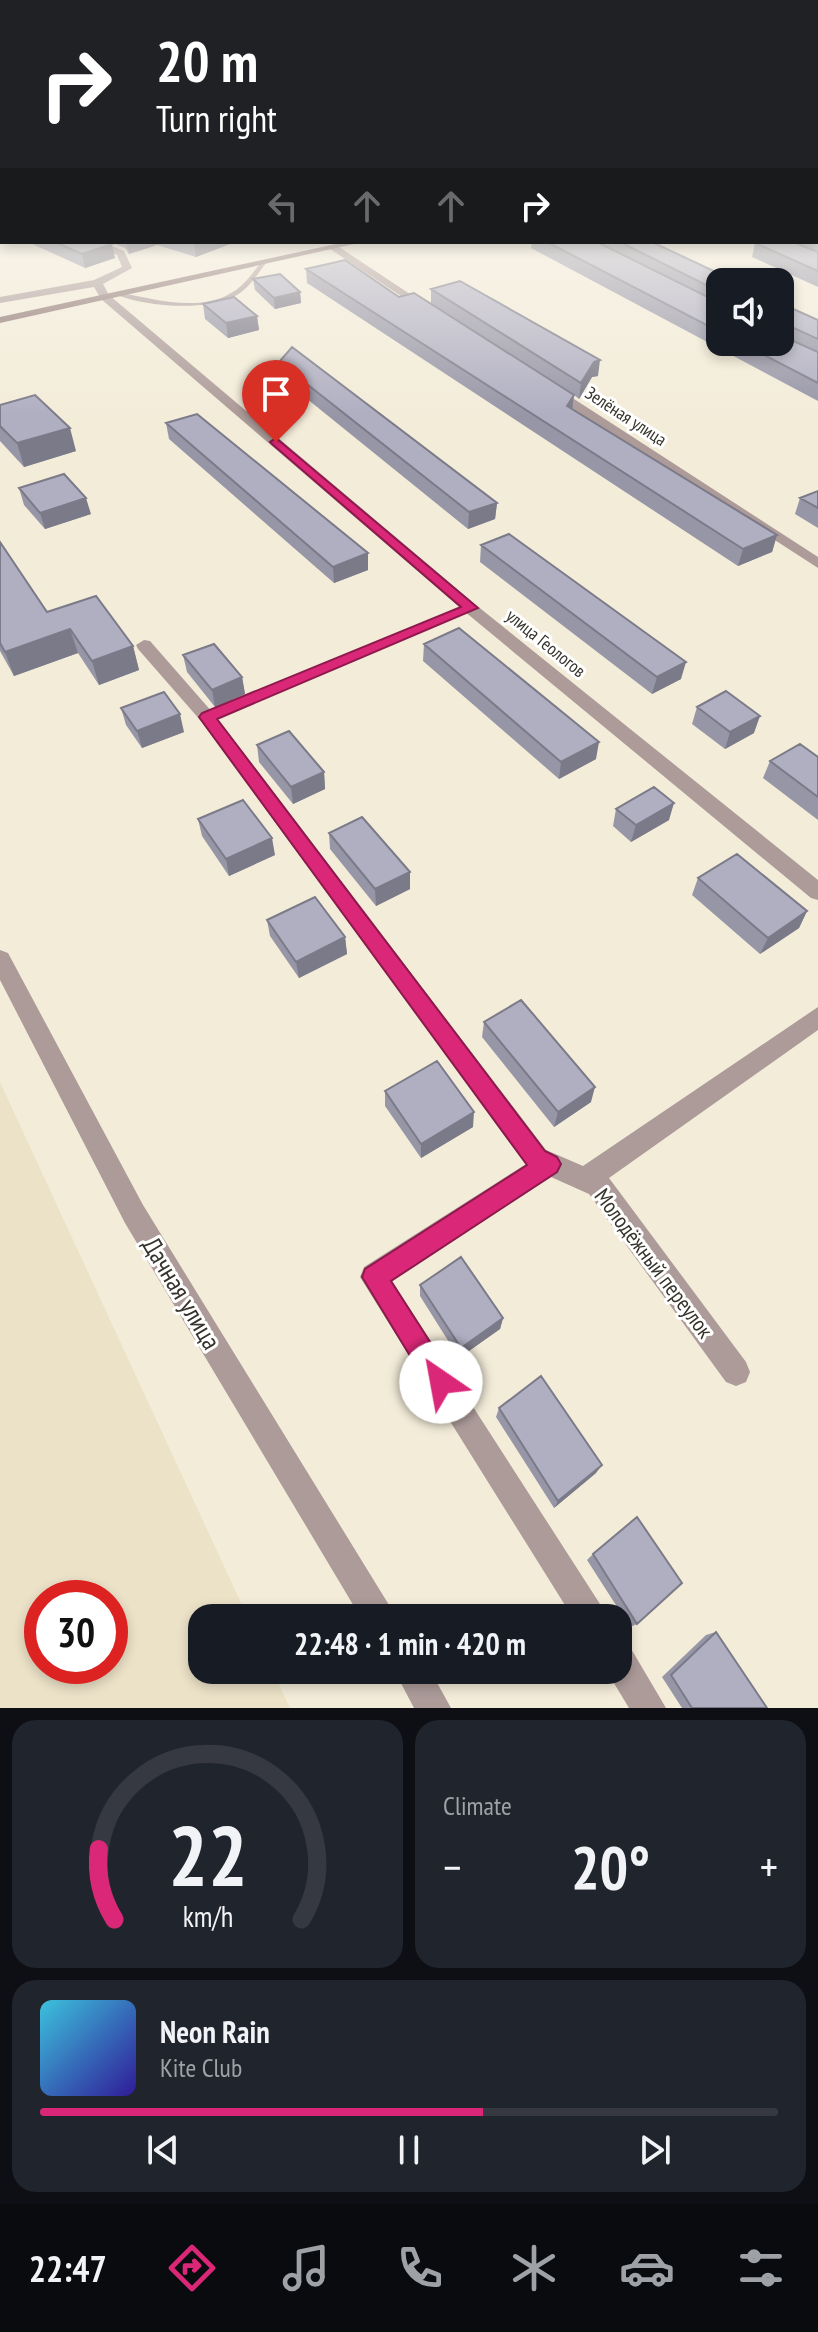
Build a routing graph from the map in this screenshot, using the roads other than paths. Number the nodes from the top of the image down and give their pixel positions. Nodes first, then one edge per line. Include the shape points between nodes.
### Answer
1 (122, 256) edge
2 (293, 256) edge
3 (346, 256) edge
4 (264, 262) junction
5 (106, 291) junction
6 (0, 300) edge
7 (438, 316) edge
8 (0, 320) edge
9 (542, 384) edge
10 (818, 564) edge
11 (470, 608) junction
12 (144, 645) dead end
13 (207, 717) junction
14 (818, 892) edge
15 (0, 959) edge
16 (818, 1017) edge
17 (549, 1164) junction
18 (585, 1180) junction
19 (736, 1372) dead end
20 (371, 1604) edge
21 (583, 1604) edge
22 (632, 1681) edge
23 (419, 1684) edge
24 (434, 1708) edge
25 (649, 1708) edge

1 - 5 street via 127,268
2 - 4 street
3 - 7 street
4 - 5 street
4 - 5 lane via 236,293 209,303 171,305
5 - 6 street
5 - 8 street
5 - 11 street, улица Геологов
9 - 10 street, Зелёная улица
11 - 13 lane
11 - 14 street, улица Геологов
12 - 13 street, Молодёжный переулок
13 - 17 street, Молодёжный переулок via 537,1159
15 - 20 street, Дачная улица via 134,1214
16 - 18 street
17 - 18 street, Молодёжный переулок
17 - 21 street via 374,1277
18 - 19 street, Молодёжный переулок via 598,1185
22 - 25 street
23 - 24 street

